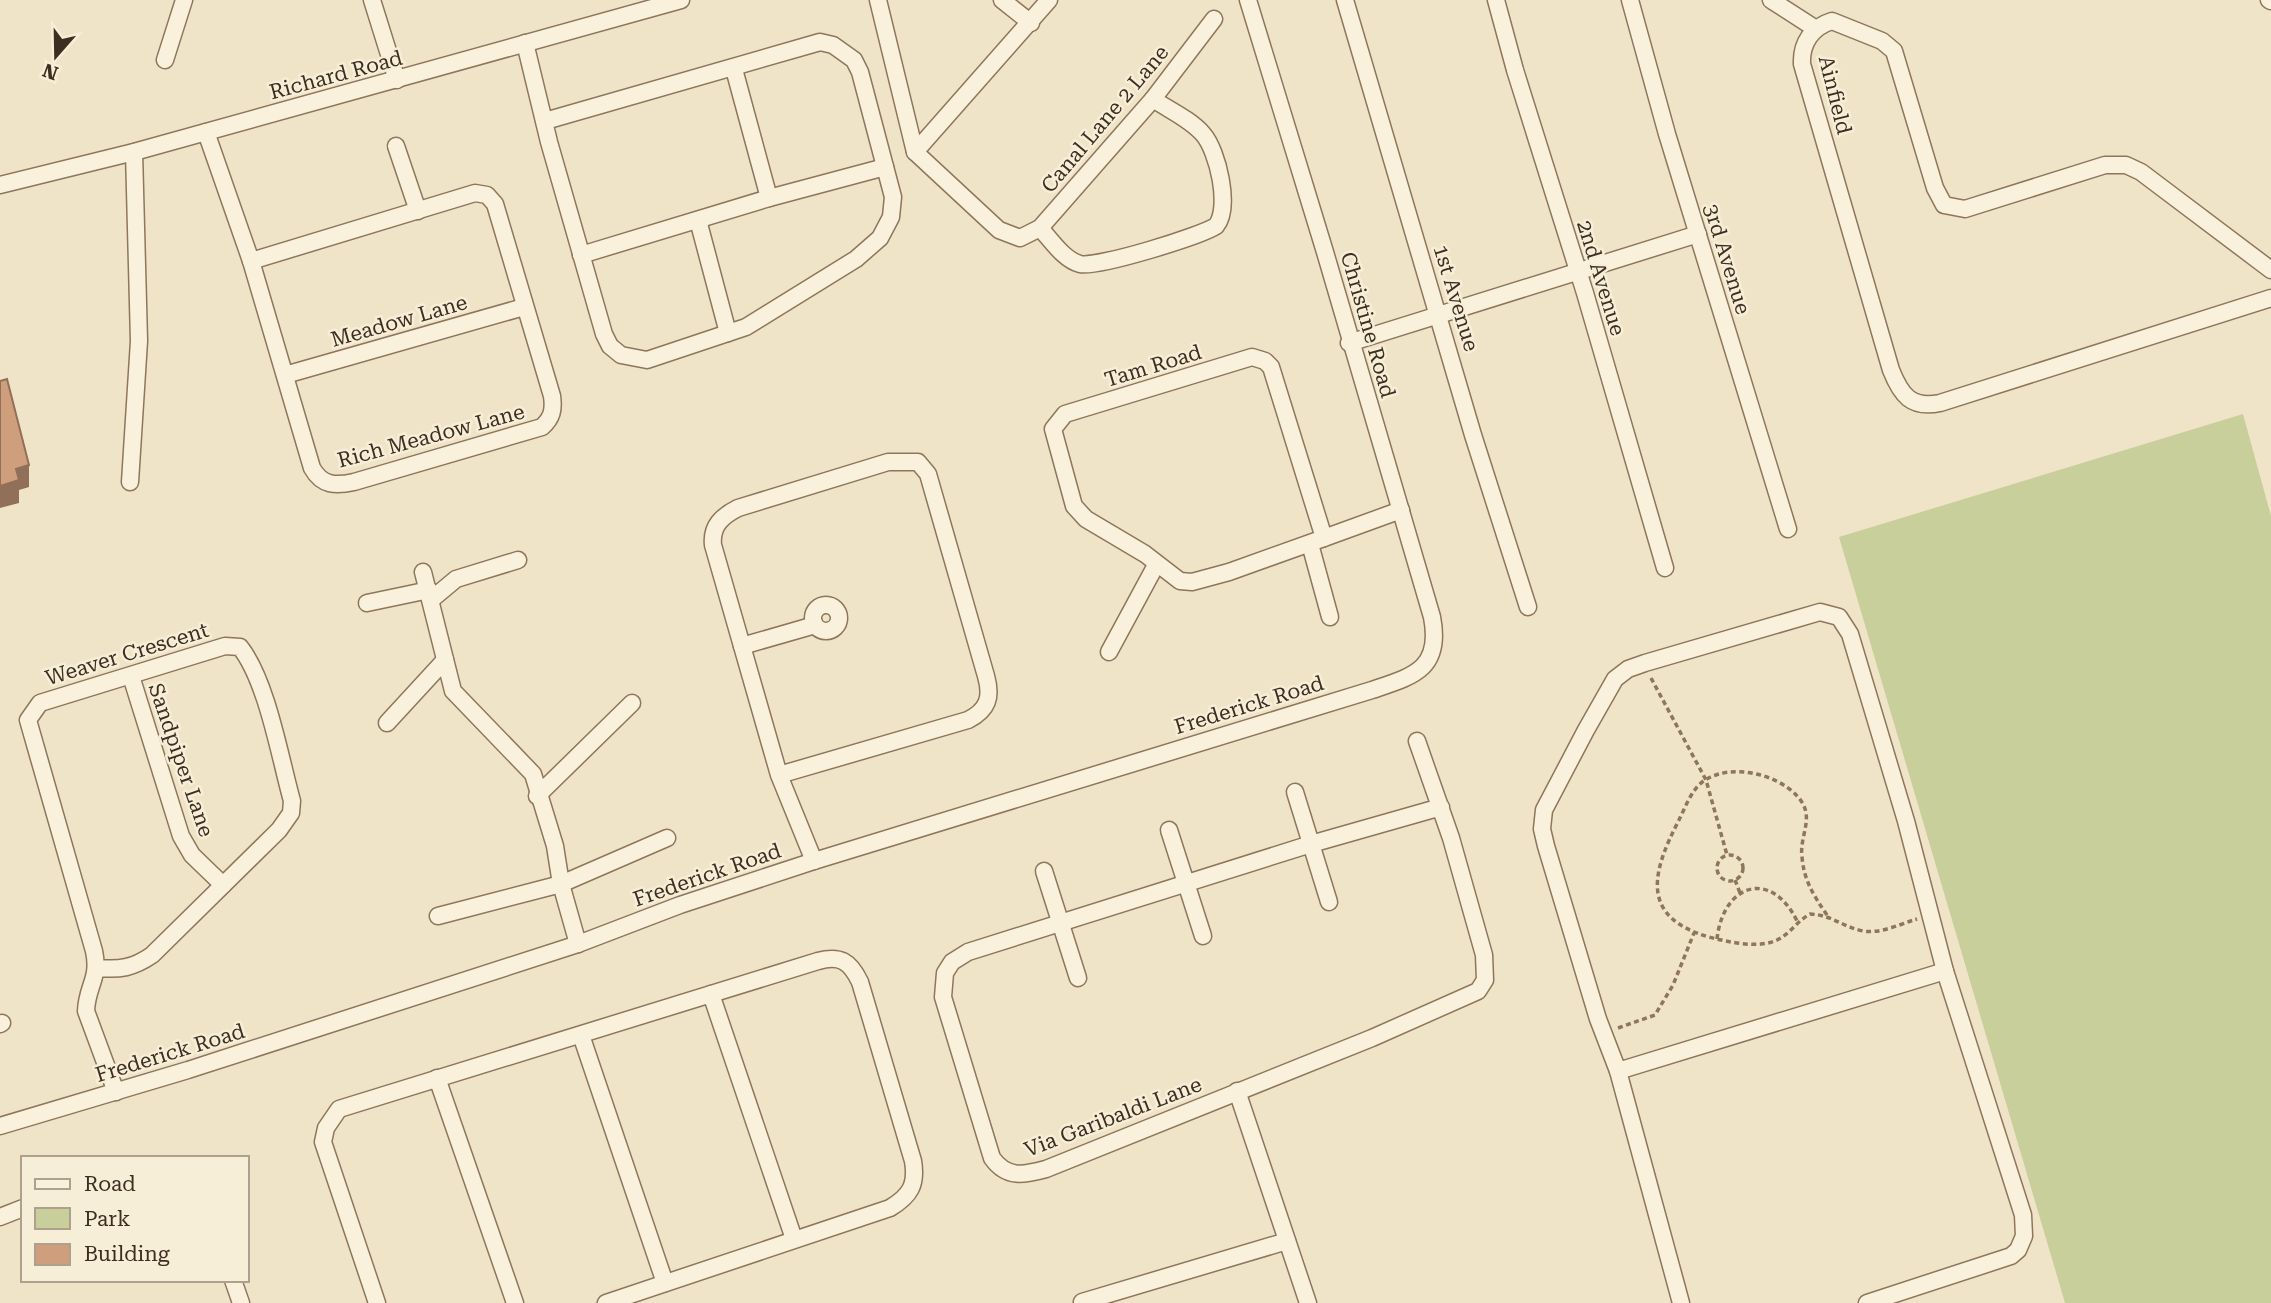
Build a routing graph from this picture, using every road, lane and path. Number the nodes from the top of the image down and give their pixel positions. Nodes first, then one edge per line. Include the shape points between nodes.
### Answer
1 (184, 0) edge
2 (372, 0) edge
3 (681, 0) edge
4 (878, 0) edge
5 (1002, 0) edge
6 (1049, 0) edge
7 (1248, 0) edge
8 (1345, 0) edge
9 (1496, 0) edge
10 (1630, 0) edge
11 (1771, 0) edge
12 (1214, 19) dead end
13 (1031, 23) junction
14 (1815, 29) junction
15 (525, 43) junction
16 (164, 60) dead end
17 (734, 69) junction
18 (397, 80) junction
19 (1153, 99) junction
20 (545, 121) junction
21 (206, 132) junction
22 (396, 146) dead end
23 (134, 152) junction
24 (915, 152) junction
25 (885, 167) junction
26 (0, 185) edge
27 (769, 198) junction
28 (418, 211) junction
29 (698, 220) junction
30 (1040, 228) junction
31 (1698, 234) junction
32 (581, 255) junction
33 (251, 261) junction
34 (2271, 270) edge
35 (1578, 272) junction
36 (2271, 298) edge
37 (524, 307) junction
38 (1436, 314) junction
39 (728, 333) junction
40 (1349, 343) junction
41 (285, 375) junction
42 (130, 482) dead end
43 (1401, 510) junction
44 (1788, 529) dead end
45 (1317, 541) junction
46 (518, 560) dead end
47 (1156, 565) junction
48 (1665, 568) dead end
49 (423, 572) dead end
50 (430, 595) junction
51 (367, 603) dead end
52 (1528, 607) dead end
53 (1330, 617) dead end
54 (815, 625) dead end
55 (742, 646) junction
56 (1109, 652) dead end
57 (445, 660) junction
58 (1427, 663) joint
59 (1645, 663) junction
60 (131, 676) junction
61 (632, 703) dead end
62 (387, 723) dead end
63 (1417, 741) dead end
64 (779, 775) junction
65 (1706, 780) junction
66 (1295, 792) dead end
67 (537, 796) junction
68 (1441, 807) junction
69 (1169, 830) dead end
70 (667, 838) dead end
71 (1311, 844) junction
72 (1727, 855) junction
73 (814, 861) junction
74 (1044, 871) dead end
75 (1735, 880) junction
76 (561, 884) junction
77 (223, 885) junction
78 (1184, 885) junction
79 (1740, 893) junction
80 (1329, 902) dead end
81 (1931, 914) junction
82 (1827, 915) junction
83 (438, 916) dead end
84 (1797, 921) junction
85 (1058, 922) junction
86 (1694, 933) junction
87 (1203, 936) dead end
88 (1717, 939) junction
89 (578, 944) junction
90 (98, 968) junction
91 (1945, 971) junction
92 (1078, 978) dead end
93 (711, 994) junction
94 (1603, 1032) junction
95 (581, 1035) junction
96 (1618, 1071) junction
97 (437, 1078) junction
98 (1237, 1091) junction
99 (116, 1092) junction
100 (0, 1126) edge
101 (21, 1209) edge
102 (0, 1217) edge
103 (794, 1239) junction
104 (1287, 1241) junction
105 (234, 1282) edge
106 (665, 1283) junction
107 (1122, 1296) edge
108 (1082, 1302) edge
109 (1873, 1302) edge
110 (241, 1303) edge
111 (377, 1303) edge
112 (515, 1303) edge
113 (606, 1303) edge
114 (1308, 1303) edge
115 (1681, 1303) edge

1 - 16 street
2 - 18 street
3 - 15 street, Richard Road
4 - 24 street
5 - 13 street
6 - 13 street
7 - 40 street, Christine Road
8 - 38 street, 1st Avenue
9 - 35 street, 2nd Avenue
10 - 31 street, 3rd Avenue
11 - 14 street
12 - 19 street, Canal Lane 2 Lane
13 - 24 street
14 - 34 street, Ainfield via 1832,21 1844,23 1894,51 1944,205 1965,209 2105,165 2126,164
14 - 36 street, Ainfield via 1805,43 1802,64 1891,370 1909,401 1940,403
15 - 18 street, Richard Road
15 - 20 street
17 - 20 street
17 - 25 street via 810,45 833,45 857,64
17 - 27 street
18 - 21 street, Richard Road
19 - 30 street, Canal Lane 2 Lane
19 - 30 street via 1194,126 1209,143 1225,204 1216,226 1084,265 1070,259
20 - 32 street
21 - 23 street, Richard Road
21 - 33 street, Rich Meadow Lane
22 - 28 street
23 - 26 street, Richard Road
23 - 42 street via 139,341
24 - 30 street, Canal Lane 2 Lane via 999,230 1020,238
25 - 27 street
25 - 39 street via 894,197 891,217 880,238 856,259 762,319
27 - 29 street
28 - 33 street, Rich Meadow Lane
28 - 37 street, Rich Meadow Lane via 464,195 493,199
29 - 32 street
29 - 39 street
31 - 35 street
31 - 44 street, 3rd Avenue
32 - 39 street via 604,334 621,355 647,360
33 - 41 street, Rich Meadow Lane
35 - 38 street
35 - 48 street, 2nd Avenue
37 - 41 street, Meadow Lane
37 - 41 street, Rich Meadow Lane via 552,396 548,421 541,427 354,482 330,484 316,475
38 - 40 street
38 - 52 street, 1st Avenue
40 - 43 street, Christine Road
43 - 45 street, Tam Road
43 - 58 street, Christine Road via 1435,633
45 - 47 street, Tam Road via 1192,582 1180,581
45 - 47 street, Tam Road via 1271,367 1252,357 1065,414 1052,429 1074,506 1086,519
45 - 53 street, Tam Road
46 - 50 street via 456,579
47 - 56 street
49 - 50 street
50 - 51 street
50 - 57 street
54 - 55 street
55 - 64 street
55 - 64 street via 713,545 718,522 738,508 888,462 912,460 924,466 990,689 986,705 968,720
57 - 62 street
57 - 67 street via 453,691 533,774
58 - 73 street, Frederick Road via 1411,676 1372,690
59 - 65 path
59 - 81 street via 1807,614 1820,611 1839,617 1850,634
59 - 94 street via 1615,679 1542,818 1546,846
60 - 77 street, Sandpiper Lane via 181,836 192,855
60 - 77 street, Weaver Crescent via 233,645 252,662 292,801 279,830
60 - 90 street, Weaver Crescent via 40,703 28,720
61 - 67 street
63 - 68 street, Via Garibaldi Lane
64 - 73 street
65 - 72 path
65 - 82 path via 1761,773 1800,798 1808,816 1802,842 1804,872 1809,890
65 - 86 path via 1677,823 1657,875 1660,907
66 - 71 street
67 - 76 street via 555,846
68 - 71 street, Via Garibaldi Lane
68 - 98 street, Via Garibaldi Lane via 1484,955 1482,987
69 - 78 street
70 - 76 street
71 - 78 street, Via Garibaldi Lane
71 - 80 street
72 - 75 path via 1742,863 1743,871
72 - 75 path via 1717,864 1718,873 1723,879
73 - 89 street, Frederick Road
74 - 85 street
75 - 79 path
76 - 83 street
76 - 89 street
77 - 90 street, Weaver Crescent via 137,966
78 - 85 street, Via Garibaldi Lane
78 - 87 street
79 - 84 path via 1755,888 1775,893 1790,906
79 - 88 path via 1723,912
81 - 82 path via 1878,931 1862,931
81 - 91 street
82 - 84 path via 1810,914
84 - 88 path via 1776,941 1760,944
85 - 92 street
85 - 98 street, Via Garibaldi Lane via 960,957 952,962 944,979 943,997 998,1167 1020,1175 1046,1169
86 - 88 path
86 - 94 path via 1655,1015
89 - 99 street, Frederick Road
90 - 99 street via 86,1011
91 - 96 street
91 - 109 street via 2007,1162 2024,1236 2018,1250 2003,1259
93 - 95 street
93 - 103 street
93 - 103 street via 833,957 850,964 860,982 913,1161 914,1186 890,1208
94 - 96 street
95 - 97 street
95 - 106 street
96 - 115 street
97 - 111 street via 348,1104 331,1119 324,1135 328,1160
97 - 112 street
98 - 104 street
99 - 100 street, Frederick Road
101 - 102 street
103 - 106 street
104 - 107 street
104 - 114 street
105 - 110 street
106 - 113 street
107 - 108 street

